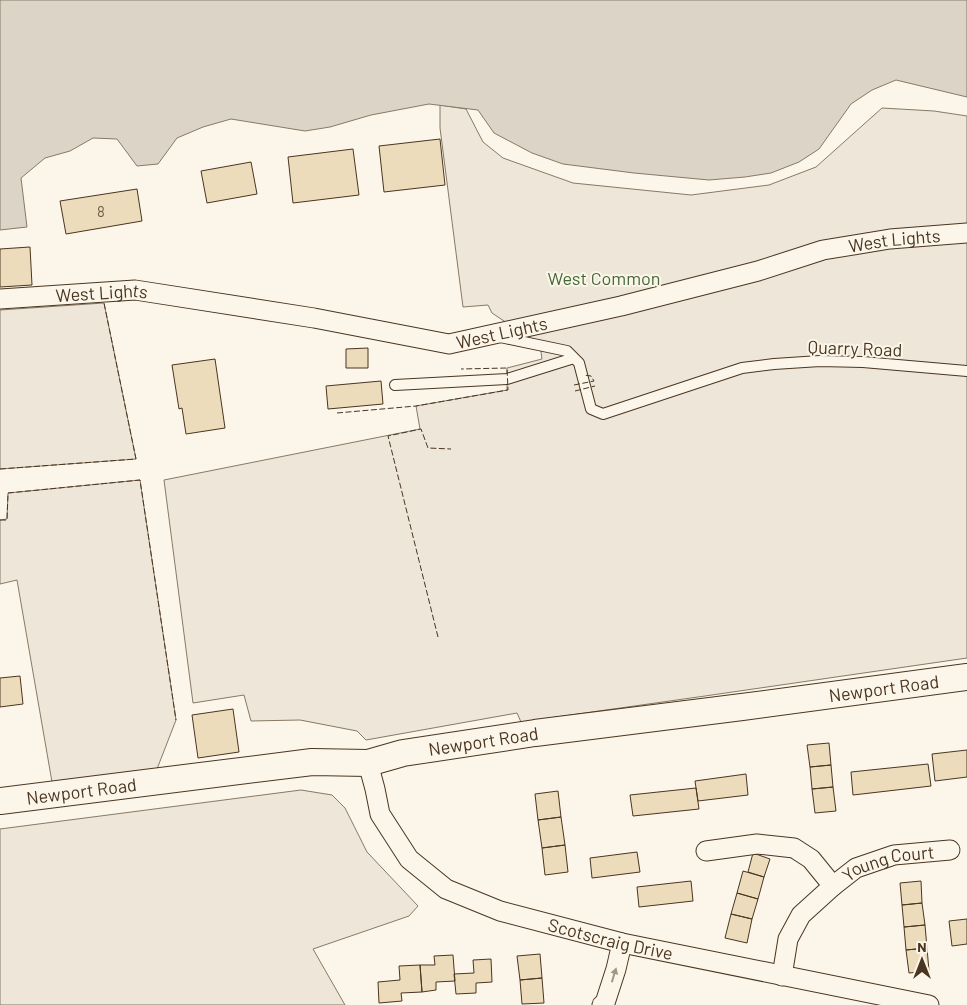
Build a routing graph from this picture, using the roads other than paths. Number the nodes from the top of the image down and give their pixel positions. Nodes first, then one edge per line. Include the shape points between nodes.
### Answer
1 (967, 233) edge
2 (0, 299) edge
3 (490, 335) junction
4 (574, 358) junction
5 (967, 371) edge
6 (394, 384) dead end
7 (967, 677) edge
8 (368, 763) junction
9 (0, 802) edge
10 (950, 850) dead end
11 (706, 851) dead end
12 (832, 886) junction
13 (622, 943) junction
14 (782, 976) junction
15 (602, 1005) edge
16 (929, 1005) edge

1 - 3 street, West Lights via 890,239 823,250 748,274
2 - 3 street, West Lights via 135,290 314,318 449,344
3 - 4 lane via 567,350
4 - 5 lane, Quarry Road via 579,363 591,409 603,414 742,368 774,364 863,362
4 - 6 lane via 507,379
7 - 8 main road, Newport Road via 535,733 404,753
8 - 9 main road, Newport Road via 312,762
8 - 13 street, Scotscraig Drive via 380,814 409,859 446,888 500,911
10 - 12 street, Young Court via 894,855 856,868
11 - 12 street, Young Court via 757,844 794,848 811,859
12 - 14 street, Young Court via 801,915 788,939
13 - 14 street, Scotscraig Drive
15 -> 13 street
14 - 16 street, Scotscraig Drive

